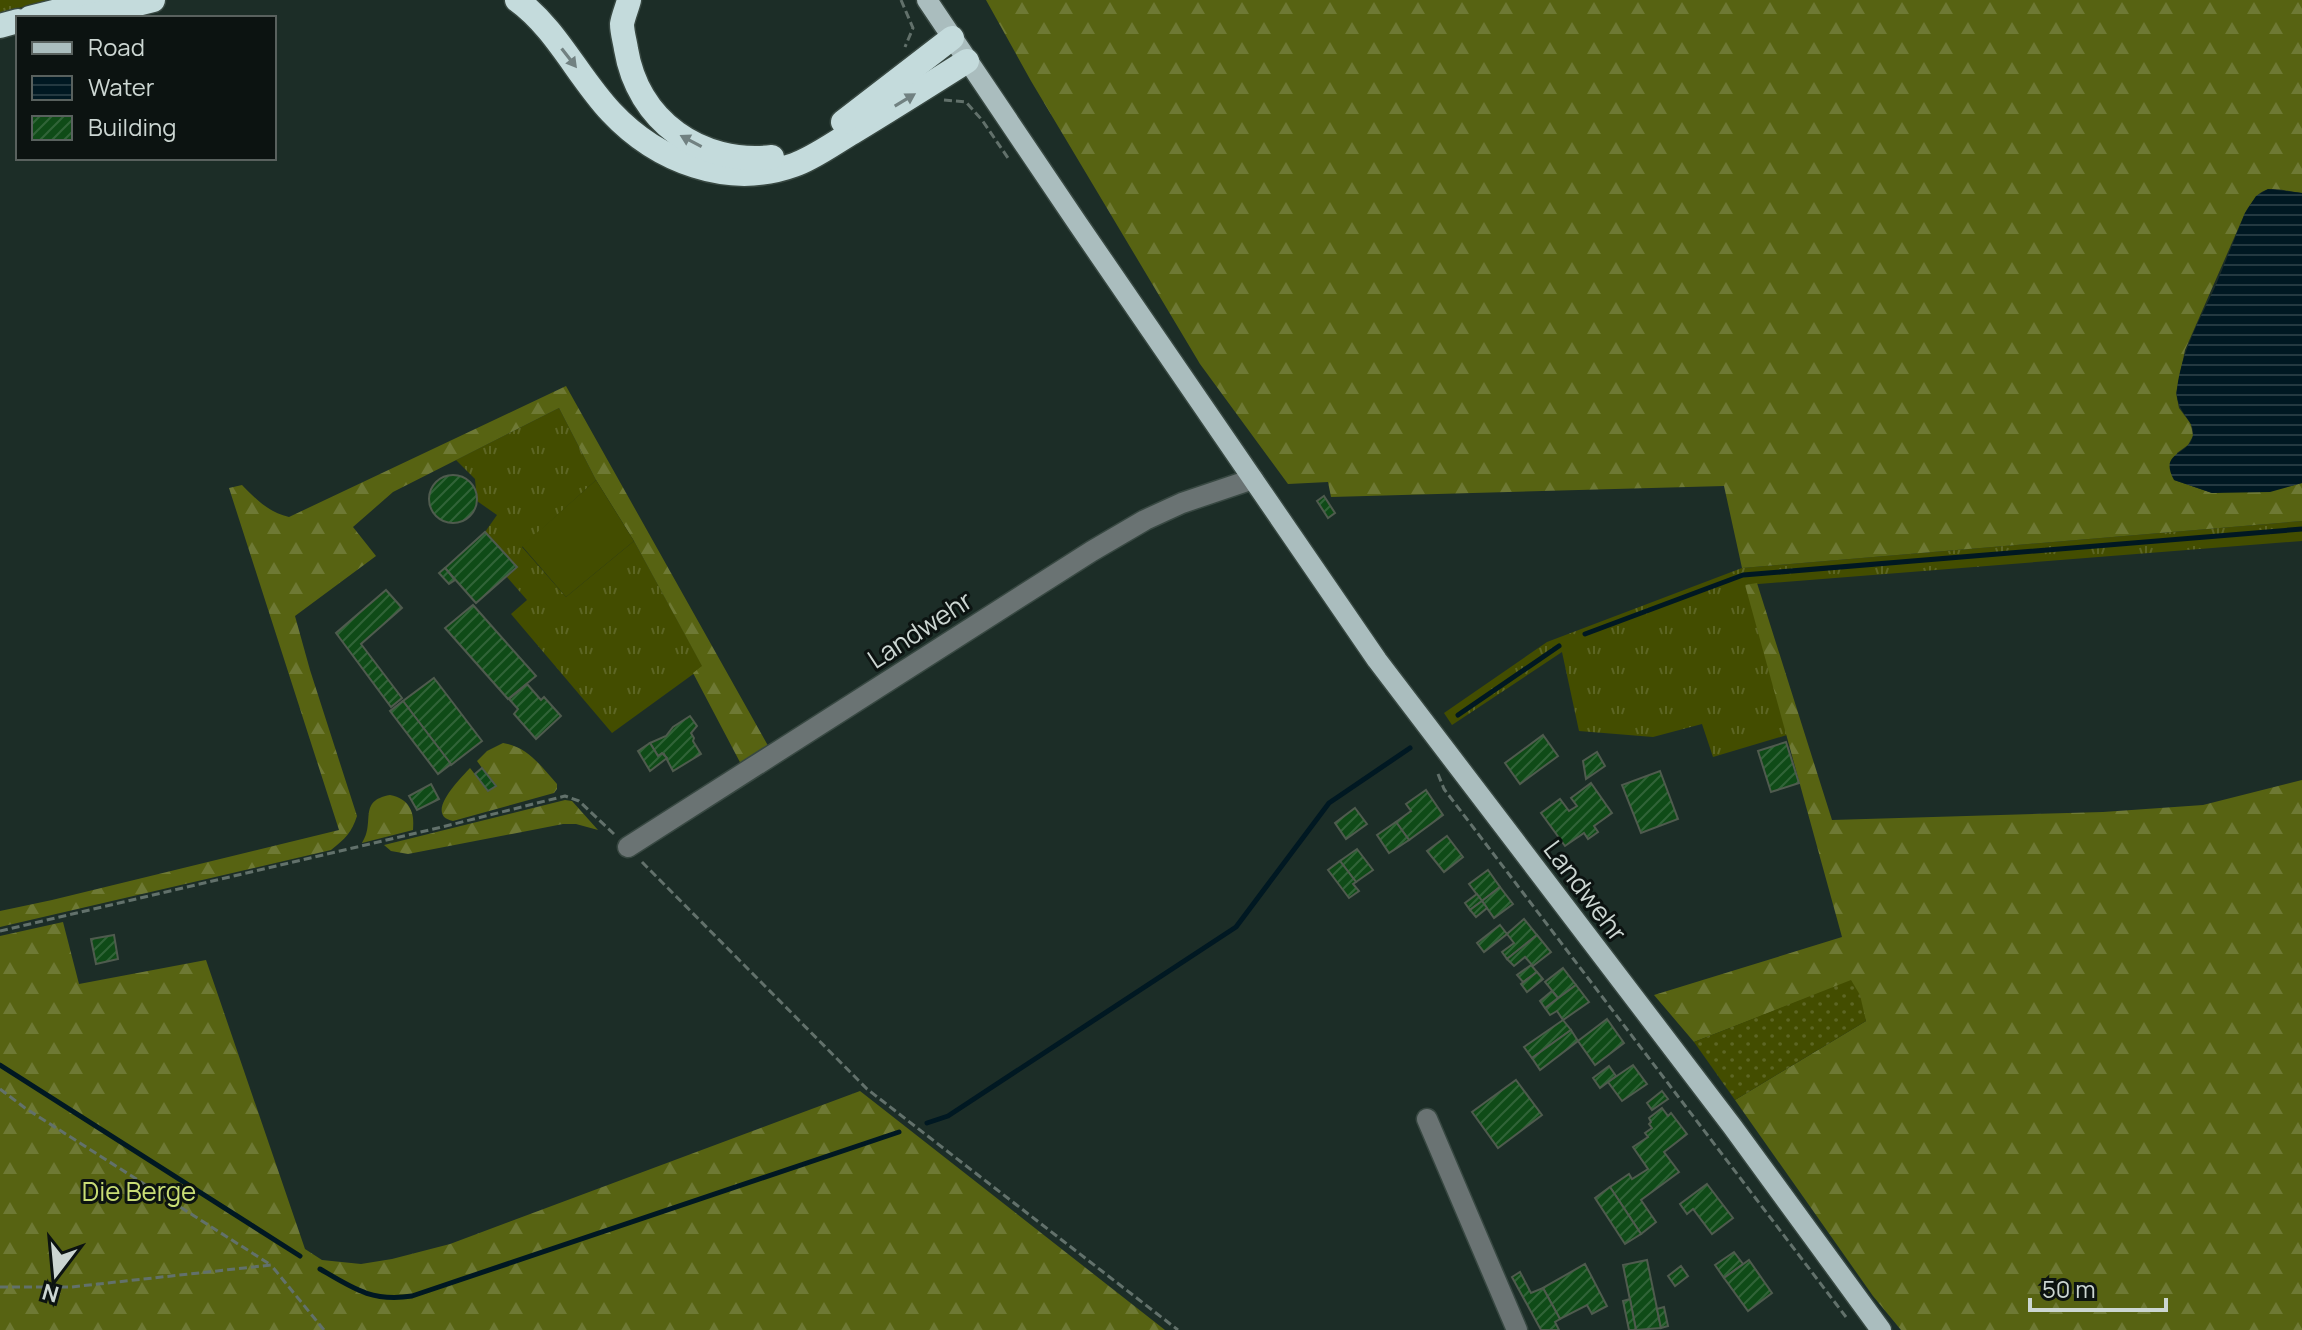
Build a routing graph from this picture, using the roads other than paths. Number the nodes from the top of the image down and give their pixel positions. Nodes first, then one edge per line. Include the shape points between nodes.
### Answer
1 (100, 0) edge
2 (153, 0) edge
3 (517, 0) edge
4 (629, 0) edge
5 (927, 0) edge
6 (38, 16) edge
7 (89, 16) edge
8 (952, 38) junction
9 (967, 61) junction
10 (1253, 479) junction
11 (628, 847) road end
12 (1427, 1119) dead end
13 (1878, 1327) edge
14 (1517, 1330) edge

1 - 6 highway
2 - 7 highway
3 -> 9 highway via 611,112 644,141 710,171 740,174 795,165
8 -> 4 highway via 814,141 786,155 757,159 716,153 687,141 644,99 629,66 622,25
5 - 8 main road, Landwehr
8 - 9 main road, Landwehr
9 - 10 main road, Landwehr
10 - 11 street, Landwehr via 1182,503 1119,535
10 - 13 main road, Landwehr via 1377,660
12 - 14 street

